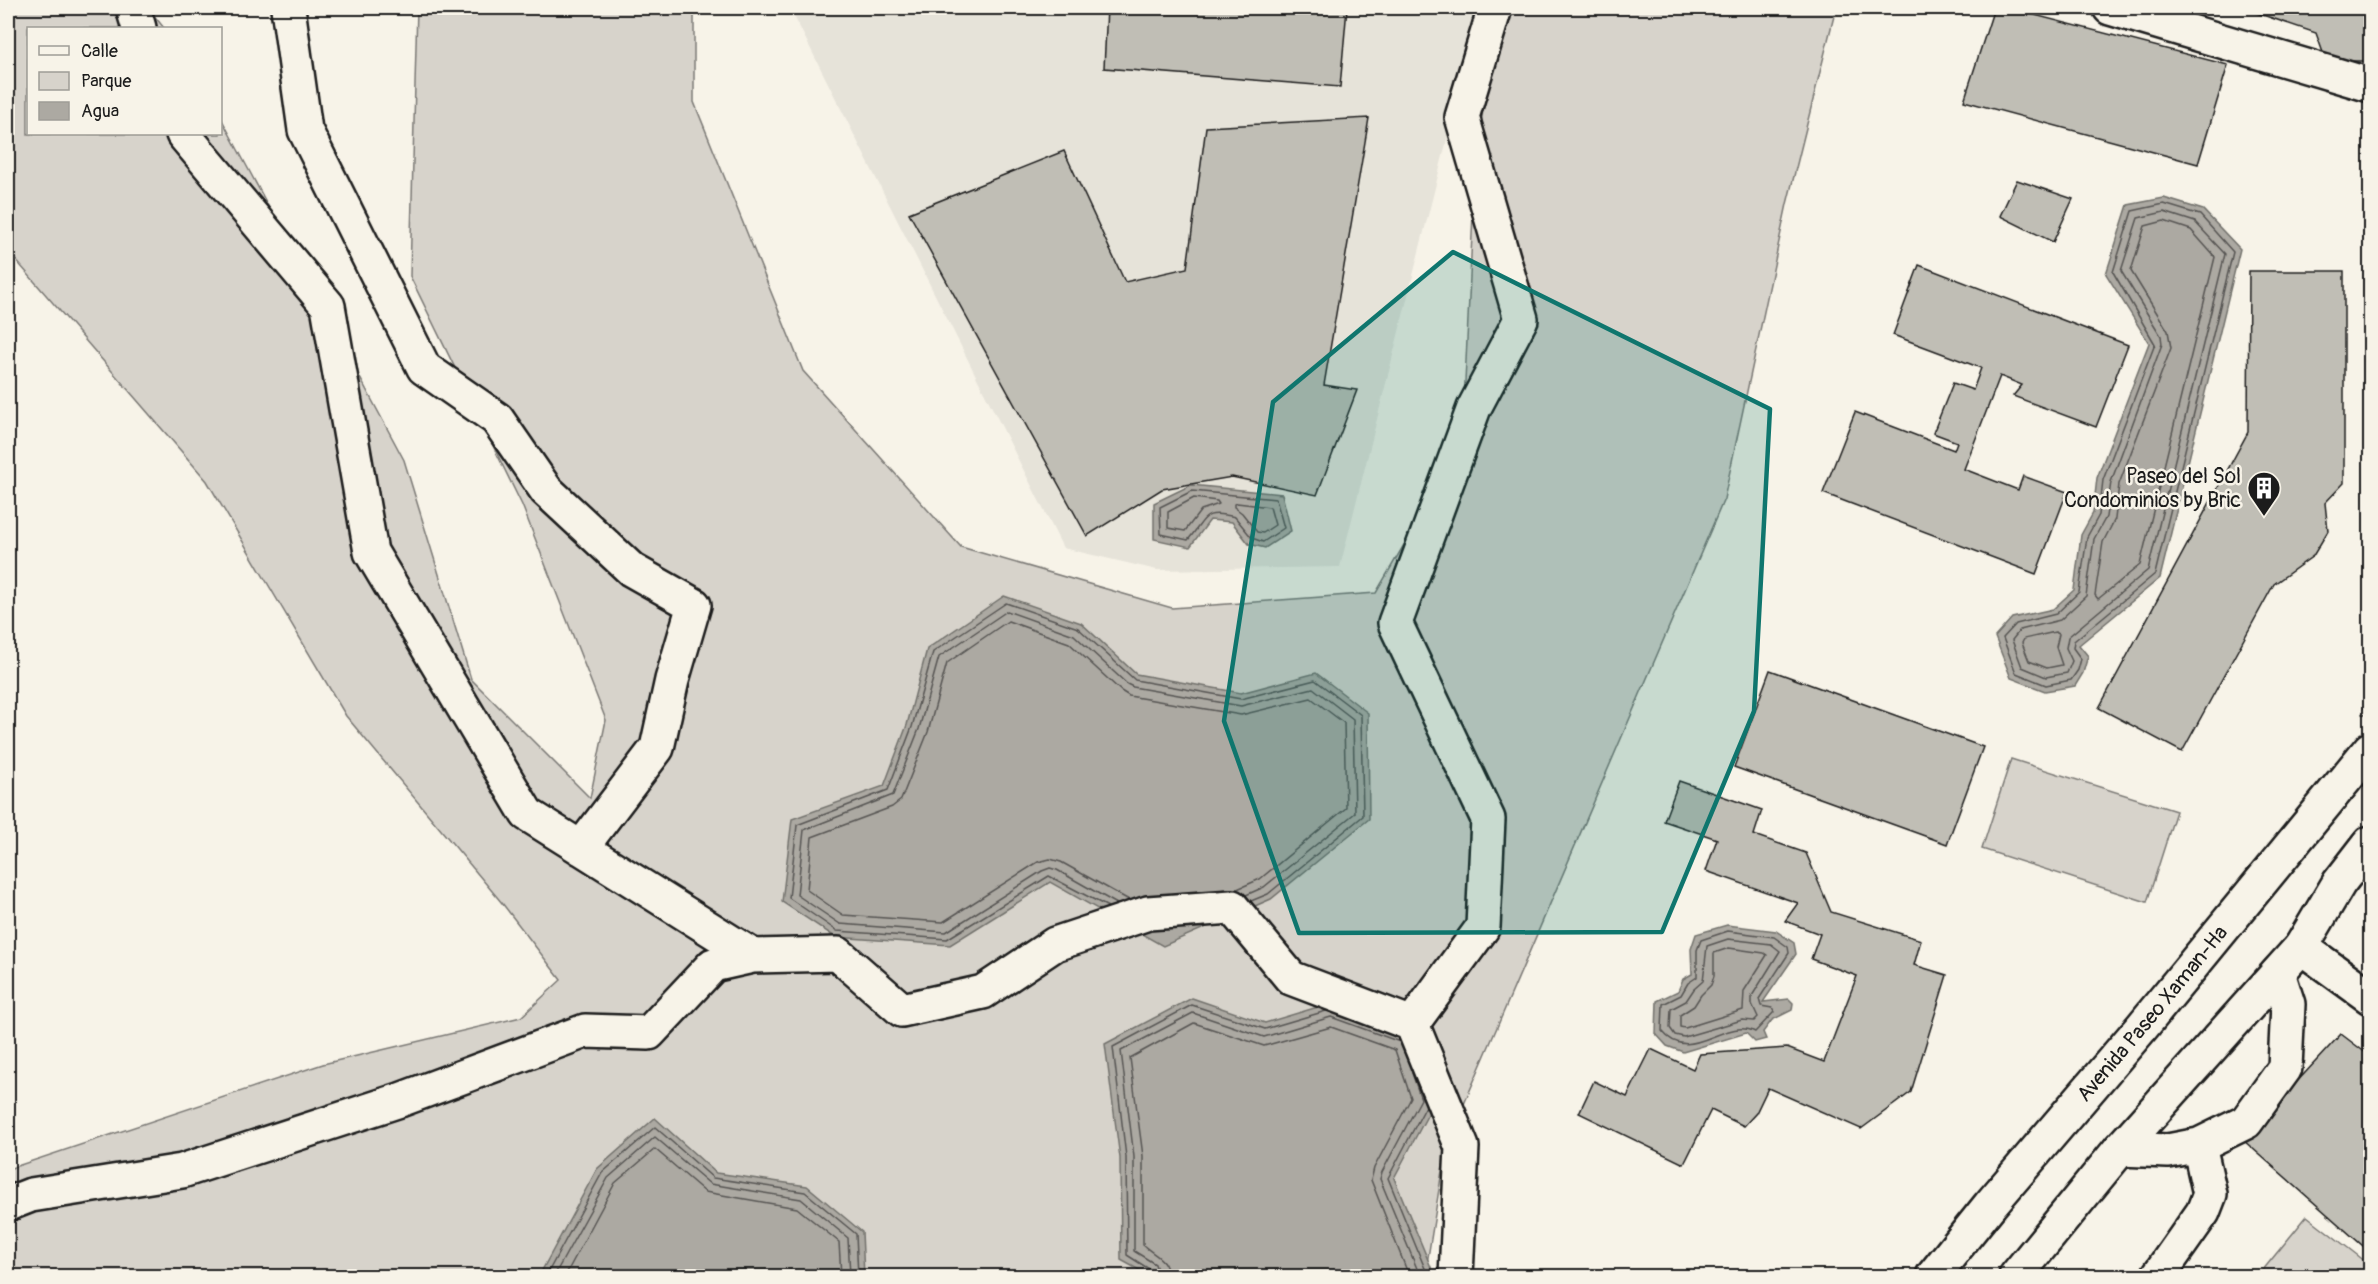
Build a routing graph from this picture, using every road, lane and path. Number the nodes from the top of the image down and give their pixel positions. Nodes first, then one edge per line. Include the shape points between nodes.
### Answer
1 (133, 8) edge
2 (288, 8) edge
3 (1495, 8) edge
4 (2110, 8) edge
5 (139, 27) edge
6 (2370, 85) edge
7 (184, 135) edge
8 (2370, 749) edge
9 (2370, 843) edge
10 (581, 848) junction
11 (2301, 947) junction
12 (753, 956) junction
13 (2278, 973) junction
14 (2370, 997) edge
15 (1412, 1024) junction
16 (2199, 1145) junction
17 (2120, 1149) junction
18 (8, 1204) edge
19 (1456, 1276) edge
20 (1933, 1276) edge
21 (2016, 1276) edge
22 (2158, 1276) edge

1 - 5 main road
2 - 10 main road via 305,130 424,368 497,419 546,490 632,570 694,604 657,748
3 - 15 main road via 1462,117 1521,319 1474,408 1395,623 1488,819 1484,927
4 - 6 main road
7 - 10 main road via 328,306 371,552 527,814
8 - 20 main road, Avenida Paseo Xaman-Ha
9 - 11 main road via 2339,883
10 - 12 main road
11 - 13 main road
11 - 14 main road
12 - 15 main road via 838,954 902,1010 983,992 1055,944 1148,913 1232,907 1291,978
12 - 18 main road via 713,965 649,1033 585,1031 400,1100 182,1171 31,1195
13 - 16 main road via 2288,1004 2285,1068 2246,1122
13 - 17 main road
15 - 19 main road via 1462,1147
16 - 17 main road via 2168,1151
16 - 22 main road via 2210,1194 2203,1212
17 - 21 main road

